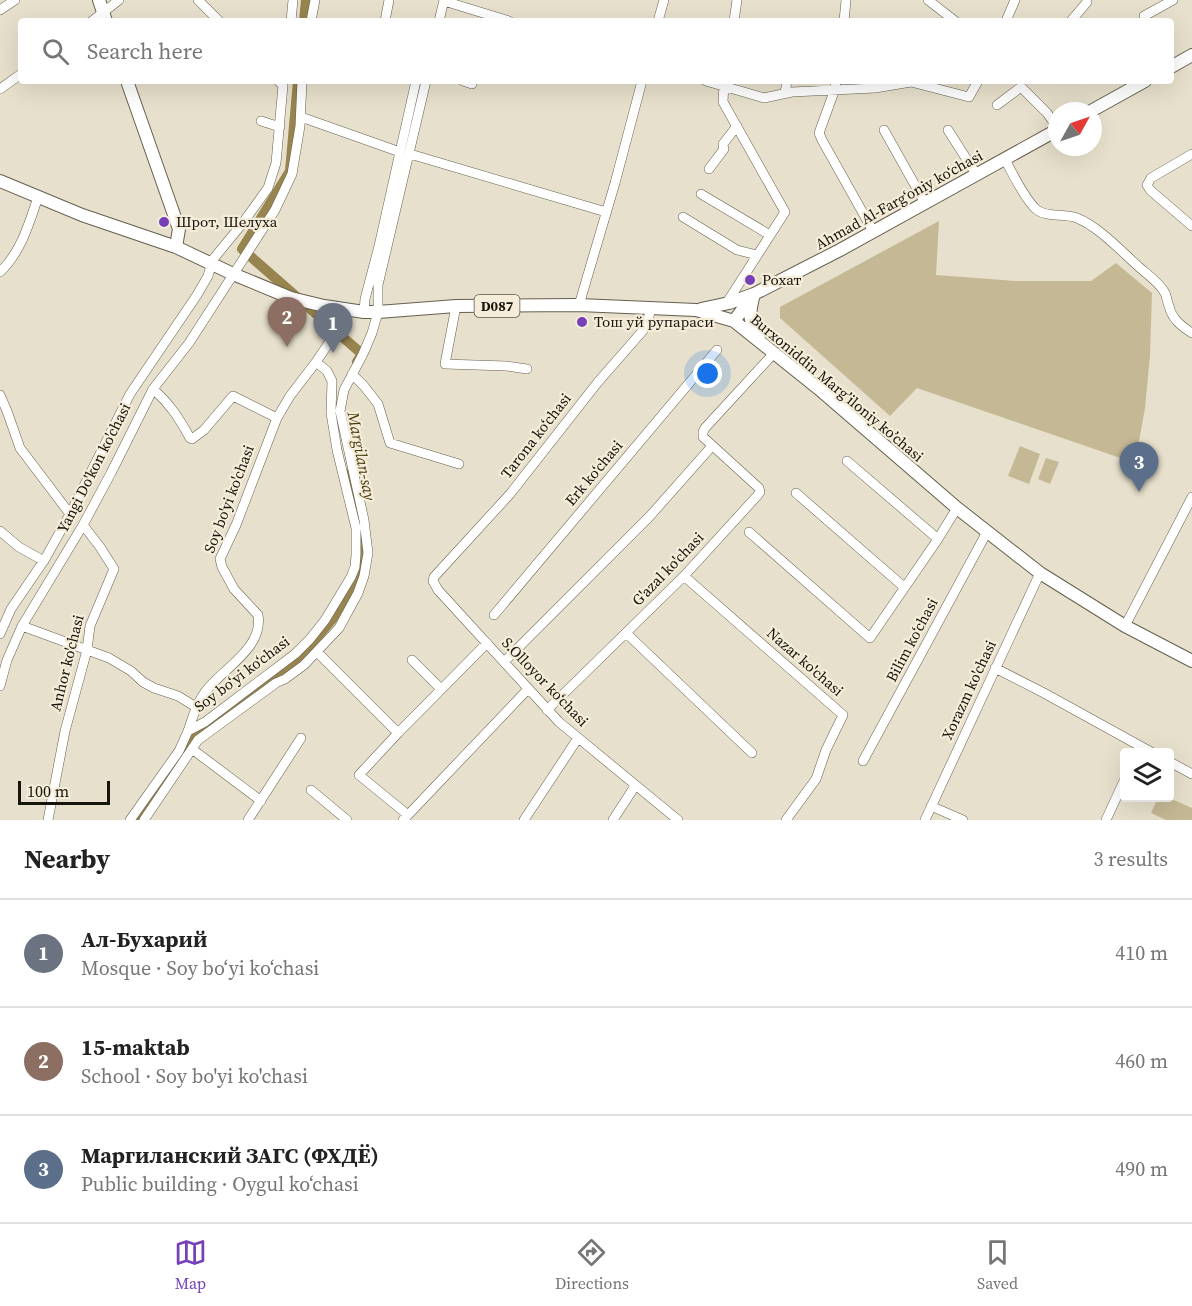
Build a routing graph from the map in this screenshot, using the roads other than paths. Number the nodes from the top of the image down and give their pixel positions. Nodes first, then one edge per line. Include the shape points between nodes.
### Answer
1 (15, 0) edge
2 (99, 0) edge
3 (119, 0) edge
4 (198, 0) edge
5 (293, 0) edge
6 (315, 0) edge
7 (389, 0) edge
8 (664, 0) edge
9 (737, 0) edge
10 (846, 0) edge
11 (928, 0) edge
12 (1015, 0) edge
13 (1173, 0) edge
14 (444, 1) edge
15 (1087, 1) edge
16 (0, 10) edge
17 (1143, 16) dead end
18 (105, 17) edge
19 (216, 18) edge
20 (291, 18) edge
21 (313, 18) edge
22 (386, 18) edge
23 (440, 18) edge
24 (499, 18) edge
25 (659, 18) edge
26 (734, 18) edge
27 (844, 18) edge
28 (951, 18) edge
29 (1007, 18) edge
30 (1073, 18) edge
31 (1192, 55) edge
32 (1174, 65) edge
33 (18, 76) edge
34 (128, 84) edge
35 (281, 84) edge
36 (303, 84) edge
37 (416, 84) edge
38 (425, 84) edge
39 (641, 84) edge
40 (724, 84) edge
41 (786, 84) edge
42 (899, 84) edge
43 (919, 84) edge
44 (976, 84) edge
45 (1140, 84) edge
46 (835, 85) edge
47 (0, 89) edge
48 (785, 93) junction
49 (997, 105) dead end
50 (1102, 105) edge
51 (1048, 114) edge
52 (301, 117) junction
53 (261, 121) dead end
54 (737, 126) junction
55 (280, 127) junction
56 (884, 130) dead end
57 (948, 130) dead end
58 (1048, 133) edge
59 (405, 153) junction
60 (1192, 154) edge
61 (1005, 159) junction
62 (709, 169) dead end
63 (976, 174) junction
64 (0, 181) edge
65 (701, 194) dead end
66 (38, 197) junction
67 (925, 203) junction
68 (606, 212) junction
69 (683, 218) dead end
70 (1192, 226) edge
71 (873, 231) junction
72 (770, 235) junction
73 (176, 247) junction
74 (757, 255) junction
75 (210, 263) junction
76 (0, 272) edge
77 (233, 274) junction
78 (754, 294) junction
79 (726, 304) junction
80 (579, 305) junction
81 (456, 306) junction
82 (651, 308) junction
83 (349, 310) junction
84 (696, 310) junction
85 (364, 312) junction
86 (378, 312) junction
87 (734, 321) junction
88 (1192, 333) edge
89 (759, 340) junction
90 (717, 350) dead end
91 (774, 353) junction
92 (316, 362) junction
93 (527, 369) dead end
94 (352, 374) junction
95 (153, 389) junction
96 (0, 394) edge
97 (277, 418) junction
98 (712, 446) junction
99 (847, 461) dead end
100 (459, 464) dead end
101 (796, 493) dead end
102 (1192, 497) edge
103 (957, 508) junction
104 (1189, 510) edge
105 (69, 514) junction
106 (83, 525) junction
107 (0, 531) edge
108 (749, 531) dead end
109 (987, 532) junction
110 (938, 539) junction
111 (44, 561) junction
112 (1040, 573) junction
113 (435, 576) joint
114 (684, 576) junction
115 (904, 587) junction
116 (494, 615) dead end
117 (22, 626) junction
118 (1125, 626) junction
119 (626, 633) junction
120 (0, 634) edge
121 (487, 643) junction
122 (87, 650) junction
123 (317, 652) junction
124 (412, 660) dead end
125 (1192, 661) edge
126 (504, 662) junction
127 (995, 668) junction
128 (0, 686) edge
129 (441, 689) junction
130 (528, 689) junction
131 (196, 707) junction
132 (547, 710) junction
133 (188, 731) junction
134 (398, 734) junction
135 (301, 738) dead end
136 (578, 738) junction
137 (1136, 748) edge
138 (192, 749) junction
139 (752, 753) dead end
140 (863, 761) dead end
141 (1174, 764) edge
142 (1192, 774) edge
143 (635, 786) junction
144 (311, 790) dead end
145 (1120, 791) edge
146 (261, 801) junction
147 (931, 806) junction
148 (406, 817) edge
149 (48, 820) edge
150 (130, 820) edge
151 (144, 820) edge
152 (248, 820) edge
153 (347, 820) edge
154 (524, 820) edge
155 (613, 820) edge
156 (678, 820) edge
157 (786, 820) edge
158 (924, 820) edge
159 (963, 820) edge
160 (1106, 820) edge

1 - 16 street
2 - 18 main road
3 - 18 street
4 - 19 street
5 - 20 street
6 - 21 street
7 - 22 street
8 - 25 street
9 - 26 street
10 - 27 street
11 - 28 street
12 - 29 street
13 - 17 street
14 - 23 street
14 - 24 street
15 - 30 street
31 - 32 main road
33 - 47 street
34 - 73 main road via 179,229
35 - 55 street
36 - 52 street, Yangi Do'kon ko'chasi
37 - 59 street
38 - 59 street
39 - 68 street
40 - 48 street via 764,98
40 - 54 street via 723,102
41 - 48 street
42 - 46 street via 875,88
43 - 44 street via 969,97
45 - 50 main road
46 - 48 street
46 - 71 street via 819,133
49 - 51 street via 1021,87
52 - 59 street
52 - 77 street, Yangi Do'kon ko'chasi via 292,174
53 - 55 street
54 - 62 street
54 - 72 street via 784,210
55 - 75 street via 276,163 268,188
56 - 67 street
57 - 63 street
58 - 61 main road, Ahmad Al-Fargʻoniy koʻchasi / D087
59 - 68 street
59 - 85 street
59 - 86 street, Soy boʻyi koʻchasi via 378,285
60 - 70 street via 1151,178 1147,185
61 - 63 main road, Ahmad Al-Fargʻoniy koʻchasi / D087
61 - 88 street via 1036,209 1077,218 1092,226 1158,284 1174,319
63 - 67 main road, Ahmad Al-Fargʻoniy koʻchasi / D087
64 - 66 main road, Burxoniddin Marg’iloniy ko’chasi / D087
65 - 72 street
66 - 73 main road, Burxoniddin Marg’iloniy ko’chasi / D087
66 - 76 street via 20,247
67 - 71 main road, Ahmad Al-Fargʻoniy koʻchasi / D087
68 - 80 street
69 - 74 street via 737,250
71 - 78 main road, Ahmad Al-Fargʻoniy koʻchasi / D087
72 - 74 street
73 - 75 main road, Burxoniddin Marg’iloniy ko’chasi / D087
74 - 79 street
75 - 77 main road, Burxoniddin Marg’iloniy ko’chasi / D087
75 - 105 street via 208,276 197,295 130,394
77 - 83 main road, Burxoniddin Marg’iloniy ko’chasi / D087 via 291,298
77 - 95 street, Yangi Do'kon ko'chasi via 189,343
78 - 79 main road, D087
78 - 87 main road, D087
78 - 89 main road via 750,320
79 - 84 main road, D087
80 - 81 main road, Burxoniddin Marg’iloniy ko’chasi / D087
80 - 82 main road, Burxoniddin Marg’iloniy ko’chasi / D087
81 - 86 main road, Burxoniddin Marg’iloniy ko’chasi / D087
81 - 93 street via 445,364
82 - 84 main road, Burxoniddin Marg’iloniy ko’chasi / D087
82 - 113 street, Tarona koʻchasi via 646,327 510,494
83 - 85 main road, Burxoniddin Marg’iloniy ko’chasi / D087
83 - 92 street
84 - 87 main road, Burxoniddin Marg’iloniy ko’chasi / D087
85 - 86 main road, Burxoniddin Marg’iloniy ko’chasi / D087
86 - 94 street, Soy boʻyi koʻchasi
87 - 89 main road, Burxoniddin Marg’iloniy ko’chasi / D087
89 - 91 main road, Burxoniddin Marg’iloniy ko’chasi
90 - 116 street, Erk koʻchasi
91 - 98 street via 705,428 703,437
91 - 103 main road, Burxoniddin Marg’iloniy ko’chasi
92 - 97 street, Soy bo'yi ko'chasi
92 - 133 street, Soy boʻyi koʻchasi via 333,381 331,413 356,528 355,567 332,610 303,647
94 - 100 street via 378,404 390,443
94 - 123 street, Soy boʻyi koʻchasi via 340,411 368,553 364,576 348,613
95 - 97 street via 176,413 192,439 233,396
95 - 106 street, Yangi Do'kon ko'chasi
96 - 105 street via 20,448
97 - 131 street, Soy bo'yi ko'chasi via 220,559 234,589 258,615 256,633 253,643 215,680
98 - 114 street, G'azal ko'chasi via 760,492
98 - 126 street via 650,516
99 - 110 street
101 - 115 street
102 - 104 street
103 - 109 main road, Burxoniddin Marg’iloniy ko’chasi
103 - 110 street
104 - 118 street
105 - 111 street
106 - 117 street, Yangi Do'kon ko'chasi
106 - 122 street, Anhor ko'chasi via 114,569 90,626
107 - 111 street
108 - 115 street via 870,638
109 - 112 main road, Burxoniddin Marg’iloniy ko’chasi
109 - 140 street, Bilim koʻchasi
110 - 115 street
111 - 120 street via 11,609
112 - 118 main road, Burxoniddin Marg’iloniy ko’chasi
112 - 127 street, Xorazm ko'chasi
113 - 121 street, S.Olloyor koʻchasi via 433,581 438,590
114 - 119 street, G'azal ko'chasi
114 - 157 street, Nazar ko'chasi via 843,715 816,779
117 - 122 street
117 - 128 street, Yangi Do'kon ko'chasi
118 - 125 main road, Burxoniddin Marg’iloniy ko’chasi
119 - 132 street, G'azal ko'chasi
119 - 139 street
121 - 126 street, S.Olloyor koʻchasi
121 - 129 street
122 - 131 street
122 - 149 street, Anhor ko'chasi via 65,731
123 - 134 street
123 - 138 street, Soy boʻyi koʻchasi via 198,740
124 - 129 street
126 - 130 street, S.Olloyor koʻchasi
127 - 137 street
127 - 147 street, Xorazm ko'chasi
129 - 134 street
130 - 132 street, S.Olloyor koʻchasi
130 - 148 street
131 - 133 street, Soy bo'yi ko'chasi
132 - 136 street, S.Olloyor koʻchasi
133 - 150 street, Soy boʻyi koʻchasi via 179,751
134 - 148 street via 359,775
135 - 146 street
136 - 143 street, S.Olloyor koʻchasi
136 - 154 street
138 - 146 street
138 - 151 street, Soy boʻyi koʻchasi
141 - 142 street
143 - 155 street
143 - 156 street, S.Olloyor koʻchasi
144 - 153 street
145 - 160 street
146 - 152 street
147 - 158 street, Xorazm ko'chasi
147 - 159 street

